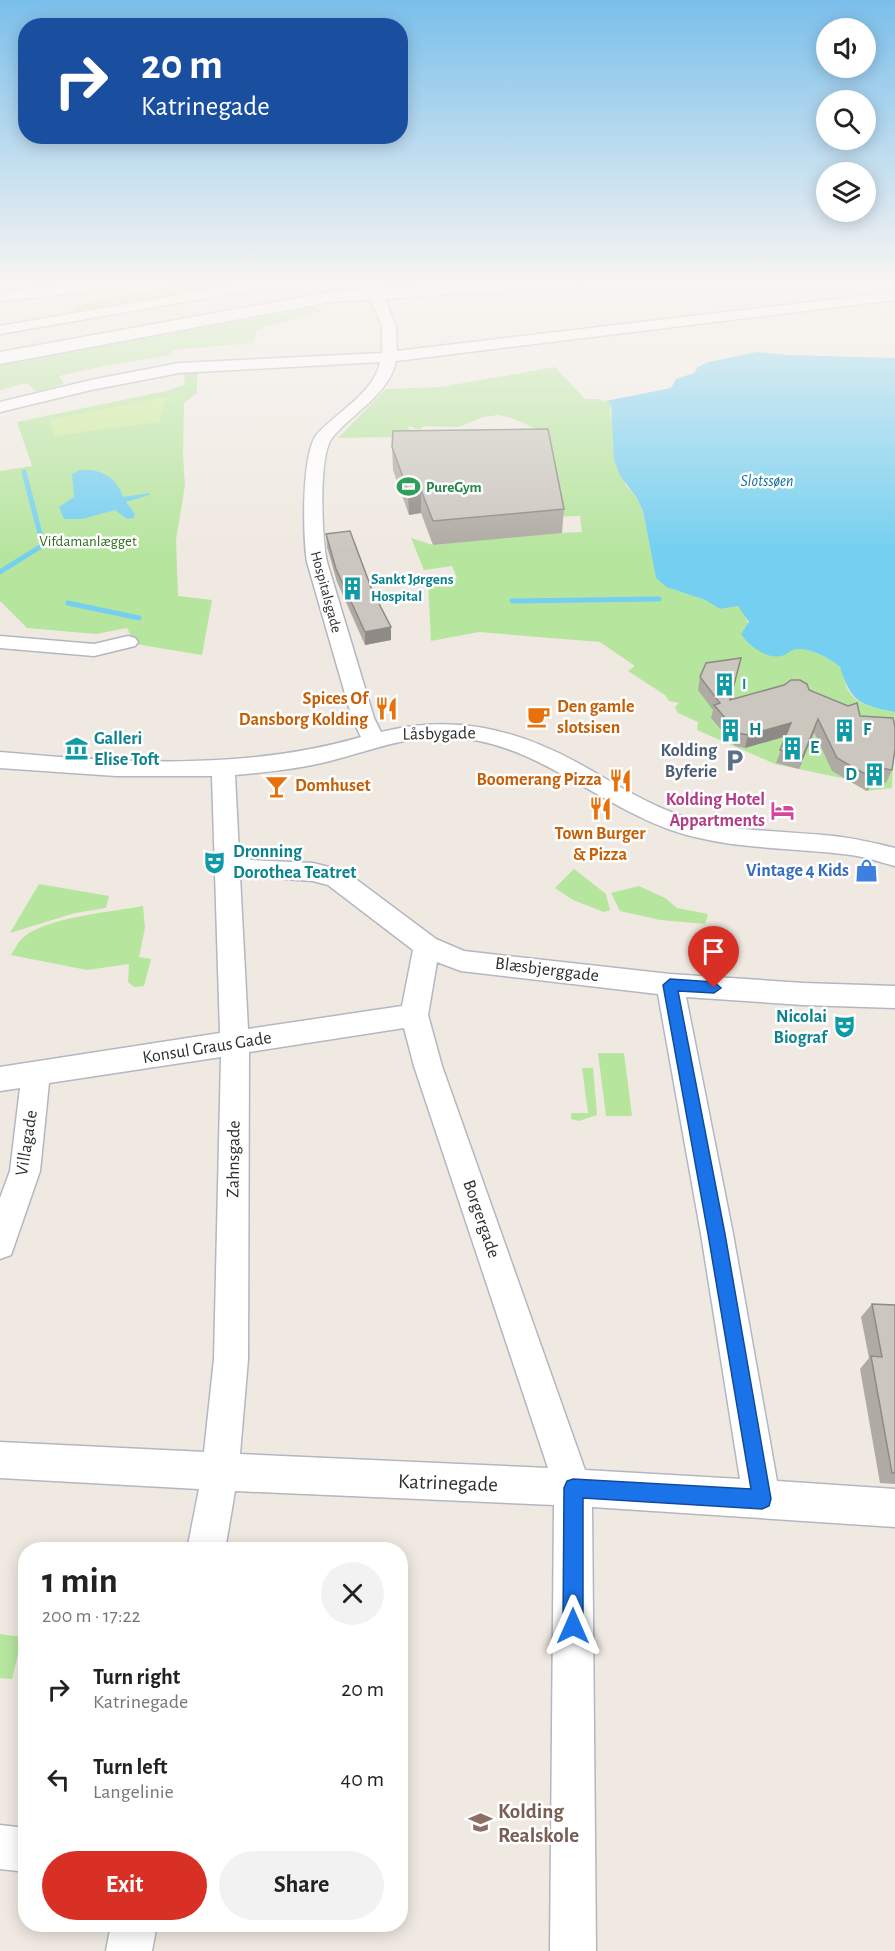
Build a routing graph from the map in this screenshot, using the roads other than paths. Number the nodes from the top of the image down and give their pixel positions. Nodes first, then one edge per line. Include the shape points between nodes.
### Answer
1 (168, 370) edge
2 (386, 370) edge
3 (0, 407) edge
4 (0, 638) edge
5 (128, 642) dead end
6 (374, 740) junction
7 (0, 760) edge
8 (223, 766) junction
9 (895, 856) edge
10 (228, 858) junction
11 (427, 946) junction
12 (670, 985) junction
13 (895, 997) edge
14 (414, 1015) junction
15 (235, 1044) junction
16 (36, 1074) junction
17 (0, 1079) edge
18 (0, 1244) edge
19 (0, 1460) edge
20 (220, 1473) junction
21 (573, 1488) junction
22 (762, 1499) junction
23 (895, 1508) edge
24 (207, 1542) edge
25 (0, 1847) edge
26 (18, 1849) edge
27 (133, 1932) edge
28 (129, 1951) edge
29 (573, 1951) edge

1 - 3 street
2 - 6 street, Hospitalsgade via 369,394 323,438 313,503 317,562 363,718
4 - 5 street via 94,650
6 - 8 street, Låsbygade via 309,758
6 - 9 street, Låsbygade via 439,730 498,736 557,760 650,812 679,823 740,837 855,848
7 - 8 street, Låsbygade via 141,769
8 - 10 street, Zahnsgade
10 - 11 street, Blæsbjerggade via 246,869 313,872 336,878
10 - 15 street, Zahnsgade
11 - 12 street, Blæsbjerggade via 461,961
11 - 14 street, Borgergade
12 - 13 street, Blæsbjerggade
12 - 22 street
14 - 15 street, Konsul Graus Gade
14 - 21 street, Borgergade
15 - 16 street, Konsul Graus Gade
15 - 20 street, Zahnsgade via 231,1359
16 - 17 street, Konsul Graus Gade
16 - 18 street, Villagade via 25,1171
19 - 20 street, Katrinegade
20 - 21 street, Katrinegade
20 - 24 street, Zahnsgade
21 - 22 street, Katrinegade
21 - 29 street, Borgergade
22 - 23 street, Katrinegade
25 - 26 street
27 - 28 street

